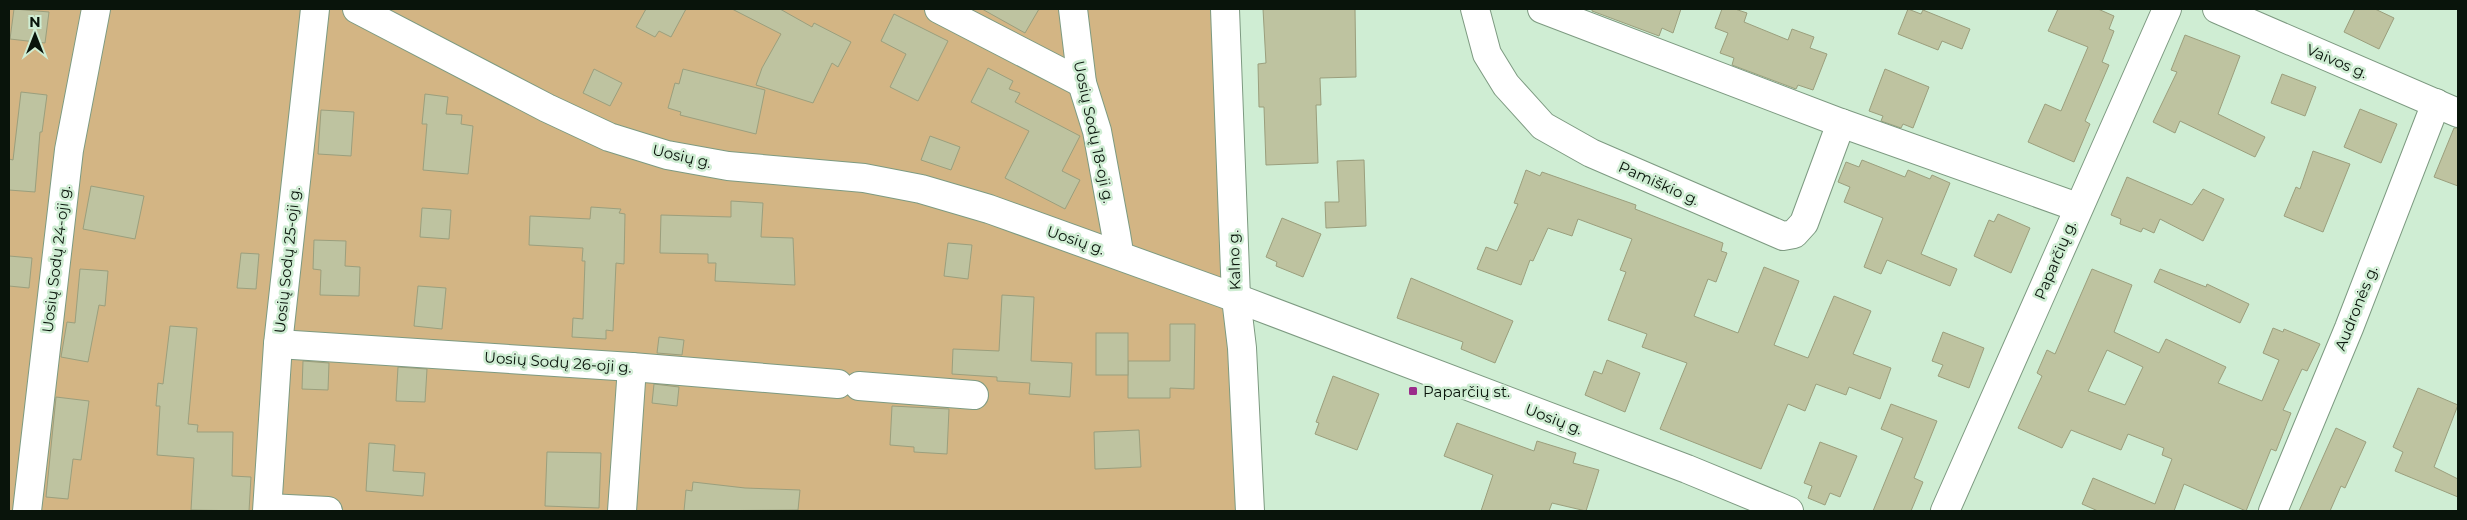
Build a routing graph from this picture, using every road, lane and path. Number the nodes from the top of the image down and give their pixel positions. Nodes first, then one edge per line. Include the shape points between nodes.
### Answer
1 (96, 9) edge
2 (315, 9) edge
3 (357, 9) edge
4 (939, 9) edge
5 (1073, 9) edge
6 (1225, 9) edge
7 (1475, 9) edge
8 (1542, 9) edge
9 (2167, 9) edge
10 (2216, 9) edge
11 (1082, 83) junction
12 (2447, 108) edge
13 (1841, 123) junction
14 (2077, 208) junction
15 (1116, 254) junction
16 (1236, 298) junction
17 (278, 344) junction
18 (632, 367) junction
19 (974, 395) dead end
20 (268, 510) edge
21 (27, 511) edge
22 (328, 511) edge
23 (622, 511) edge
24 (1250, 511) edge
25 (1789, 511) edge
26 (1945, 511) edge
27 (2274, 511) edge

1 - 21 street, Uosių Sodų 24-oji g. via 69,150
2 - 17 street, Uosių Sodų 25-oji g.
3 - 15 street, Uosių g. via 609,137 667,155 728,166 864,178 920,189 989,209
4 - 11 street
5 - 11 street, Uosių Sodų 18-oji g.
6 - 16 street, Kalno g.
7 - 13 street, Pamiškio g. via 1487,54 1506,85 1543,126 1591,153 1783,236 1794,234 1804,223
8 - 13 street
9 - 14 street, Paparčių g.
10 - 12 street, Vaivos g.
11 - 15 street, Uosių Sodų 18-oji g. via 1096,131 1118,246
12 - 27 street, Audronės g. via 2349,328
13 - 14 street
14 - 26 street, Paparčių g.
15 - 16 street, Uosių g.
16 - 24 street, Kalno g. via 1242,348
16 - 25 street, Uosių g. via 1687,469
17 - 18 street, Uosių Sodų 26-oji g.
17 - 20 street, Uosių Sodų 25-oji g.
18 - 19 street, Uosių Sodų 26-oji g.
18 - 23 street
20 - 22 street

